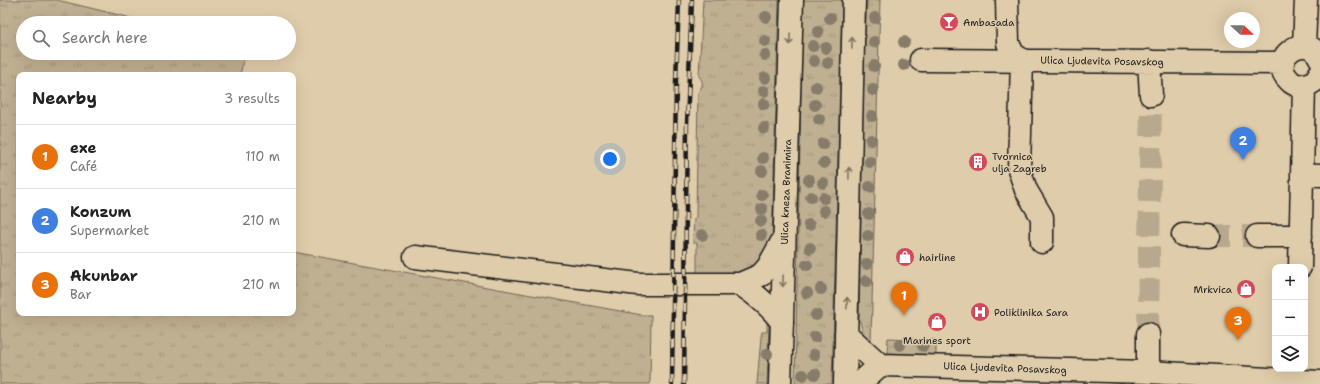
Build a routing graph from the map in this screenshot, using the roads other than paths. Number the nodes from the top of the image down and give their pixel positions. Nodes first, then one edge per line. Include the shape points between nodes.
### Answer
1 (792, 0) edge
2 (854, 0) edge
3 (1007, 0) edge
4 (1306, 0) edge
5 (1312, 52) edge
6 (921, 60) dead end
7 (1022, 60) junction
8 (1149, 61) junction
9 (1283, 63) junction
10 (1312, 79) edge
11 (1151, 95) tunnel mouth
12 (1311, 175) edge
13 (1183, 236) dead end
14 (1209, 236) tunnel mouth
15 (1257, 236) tunnel mouth
16 (1300, 236) junction
17 (784, 238) junction
18 (1042, 242) dead end
19 (415, 257) dead end
20 (1300, 264) edge
21 (740, 284) junction
22 (782, 322) junction
23 (846, 334) junction
24 (1148, 334) tunnel mouth
25 (880, 365) junction
26 (1148, 372) junction
27 (972, 375) edge
28 (1297, 378) edge
29 (1320, 382) edge
30 (780, 384) edge
31 (845, 384) edge
32 (859, 384) edge

1 -> 17 street, Ulica kneza Branimira
23 -> 2 street
3 - 7 street via 1008,44 1013,54
4 - 5 street
5 - 9 street via 1291,50
6 - 7 street, Ulica Ljudevita Posavskog
7 - 8 street, Ulica Ljudevita Posavskog
7 - 18 street via 1019,169 1026,190 1042,217
8 - 9 street, Ulica Ljudevita Posavskog
8 - 11 street
9 - 10 street via 1287,78 1294,84
10 - 12 street
12 - 16 street
13 - 14 street
15 - 16 street
16 - 20 street
17 - 21 street via 768,267 760,275
17 -> 22 street, Ulica kneza Branimira
19 - 21 street via 638,284
21 - 22 street via 758,296
22 - 30 street, Ulica kneza Branimira
23 - 25 street
23 - 31 street
24 - 26 street
25 - 27 street, Ulica Ljudevita Posavskog
25 - 32 street
26 - 27 street, Ulica Ljudevita Posavskog
26 - 28 street, Ulica Ljudevita Posavskog
28 - 29 street, Ulica Ljudevita Posavskog

